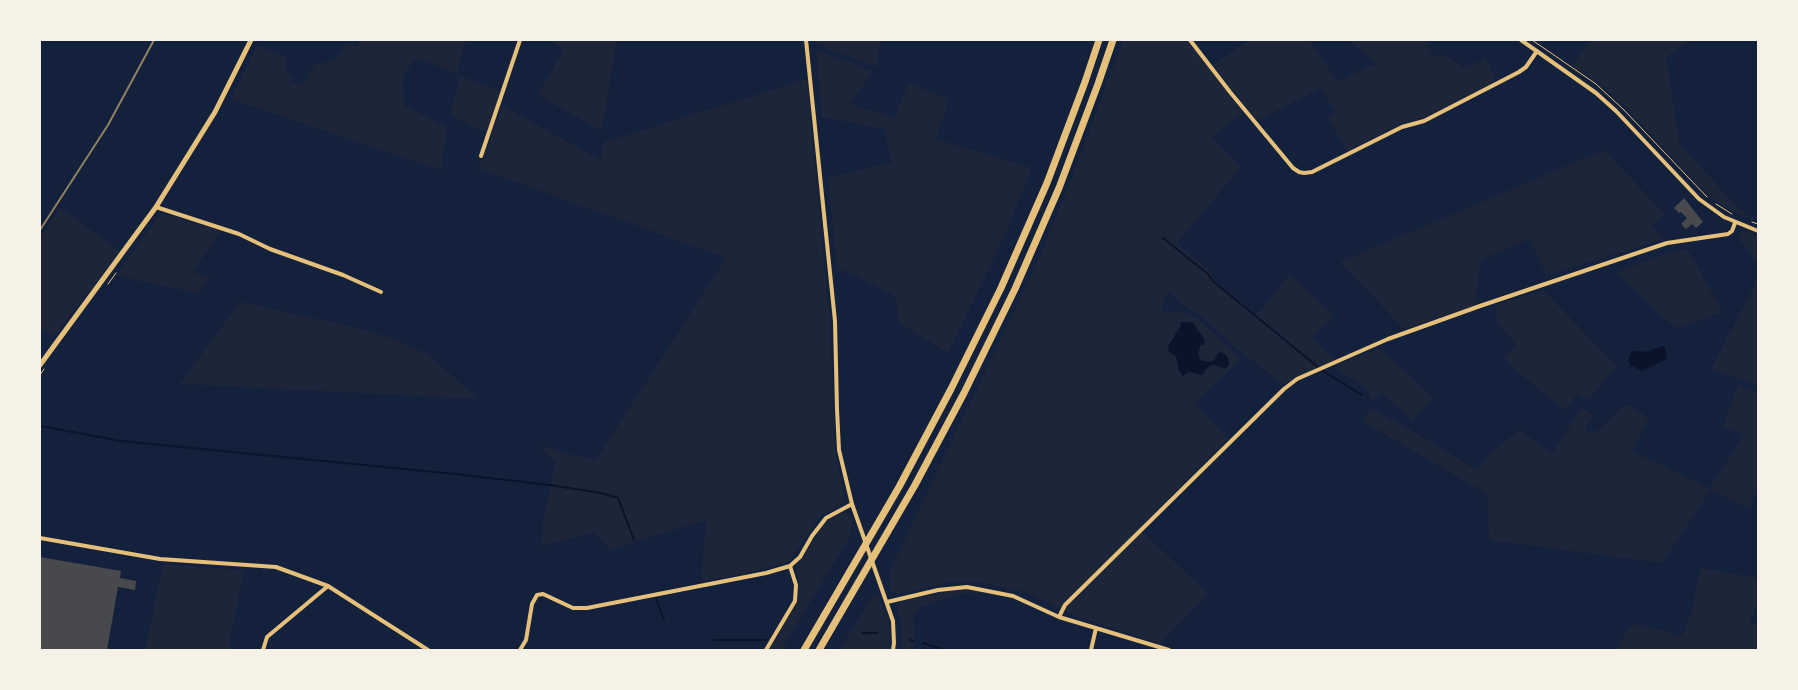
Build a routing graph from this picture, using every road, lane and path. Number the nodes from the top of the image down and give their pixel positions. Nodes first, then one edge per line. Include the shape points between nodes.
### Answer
1 (252, 40) edge
2 (520, 40) edge
3 (806, 40) edge
4 (1099, 40) edge
5 (1113, 40) edge
6 (1190, 40) edge
7 (1521, 40) edge
8 (1537, 51) junction
9 (481, 156) dead end
10 (156, 207) junction
11 (1735, 223) junction
12 (1758, 231) edge
13 (382, 292) dead end
14 (40, 365) edge
15 (852, 504) junction
16 (40, 538) edge
17 (790, 566) junction
18 (328, 586) junction
19 (886, 602) junction
20 (1059, 617) junction
21 (1096, 628) junction
22 (263, 650) edge
23 (428, 650) edge
24 (520, 650) edge
25 (766, 650) edge
26 (804, 650) edge
27 (819, 650) edge
28 (893, 650) edge
29 (1091, 650) edge
30 (1169, 650) edge

1 - 10 street via 215,112
2 - 9 street
3 - 15 street via 835,321 840,450
4 - 26 highway via 1047,183 1001,288 899,487
5 - 27 highway via 1059,188 1015,289 915,485
6 - 8 street via 1293,168 1304,173 1402,127 1424,121 1519,72
7 - 8 street
8 - 11 street via 1596,93 1699,199
10 - 13 street via 239,234
10 - 14 street
11 - 12 street
11 - 20 street via 1728,234 1667,243 1388,339 1297,379 1284,388 1065,605
15 - 17 street via 826,518 800,557
15 - 19 street
16 - 18 street via 160,559 276,567
17 - 24 street via 587,608 572,608 543,594 537,595 532,604 526,640
17 - 25 street via 796,585 795,601
18 - 22 street via 267,637
18 - 23 street
19 - 20 street via 938,590 967,588 1013,596
19 - 28 street via 893,621
20 - 21 street
21 - 29 street
21 - 30 street

